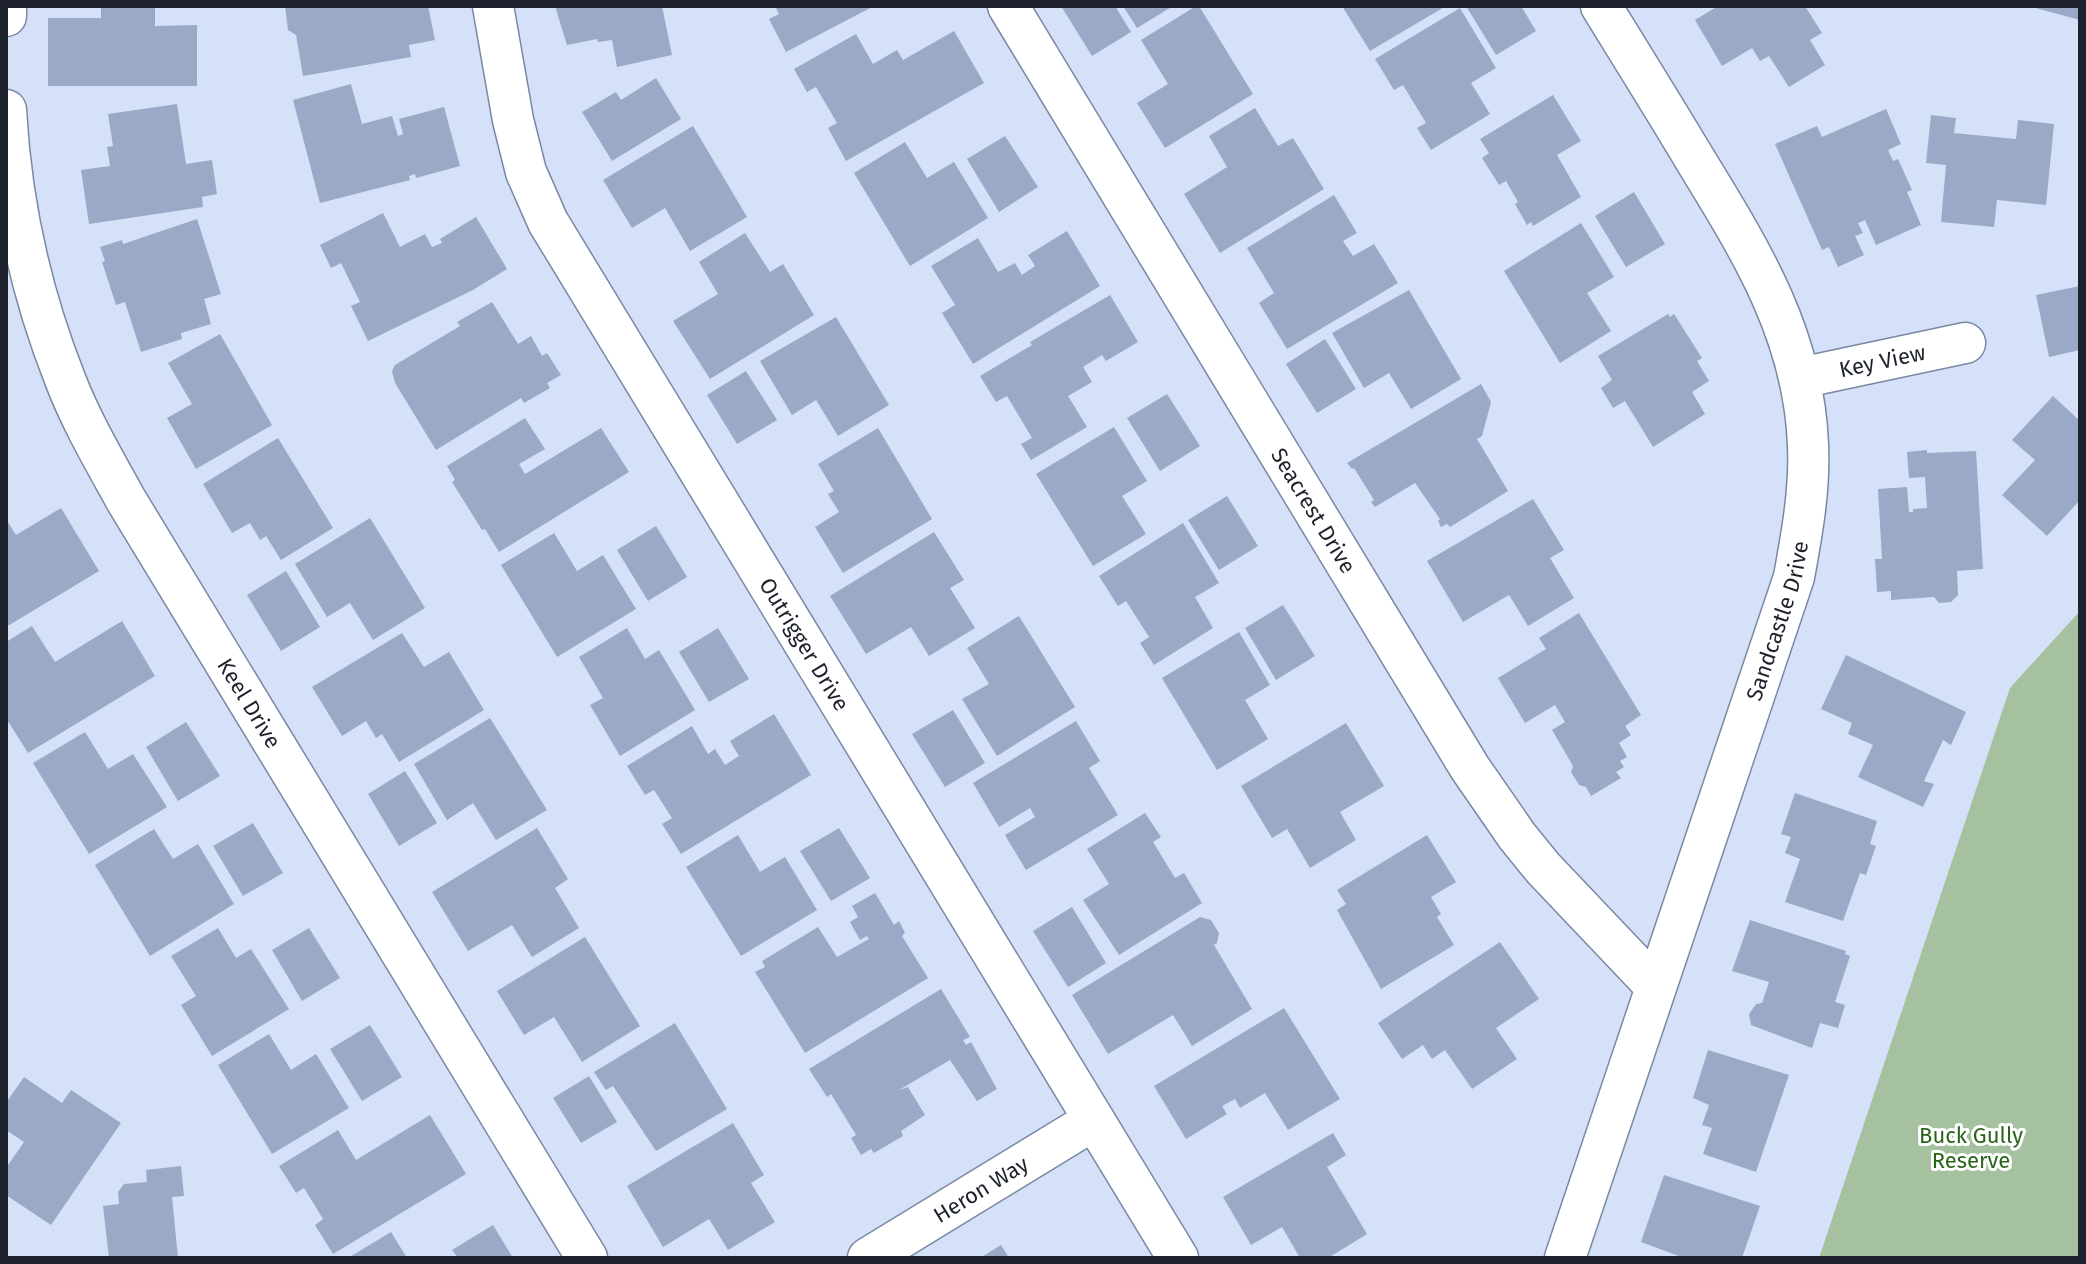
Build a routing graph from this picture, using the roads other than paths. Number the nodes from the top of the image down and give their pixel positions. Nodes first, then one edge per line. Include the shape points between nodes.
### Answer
1 (6, 6) edge
2 (493, 6) edge
3 (1008, 6) edge
4 (1601, 6) edge
5 (6, 16) edge
6 (6, 110) edge
7 (1965, 343) dead end
8 (1800, 378) junction
9 (1656, 987) junction
10 (1094, 1120) junction
11 (587, 1258) edge
12 (868, 1258) edge
13 (1178, 1258) edge
14 (1565, 1258) edge

1 - 5 street
2 - 10 street, Outrigger Drive via 513,120 548,222
3 - 9 street, Seacrest Drive via 1470,768 1543,868
4 - 8 street, Sandcastle Drive via 1748,246 1779,310
6 - 11 street, Keel Drive via 15,204 35,292 83,420 126,500
7 - 8 street, Key View
8 - 9 street, Sandcastle Drive via 1808,444 1806,511 1794,577
9 - 14 street, Sandcastle Drive
10 - 12 street, Heron Way
10 - 13 street, Outrigger Drive

